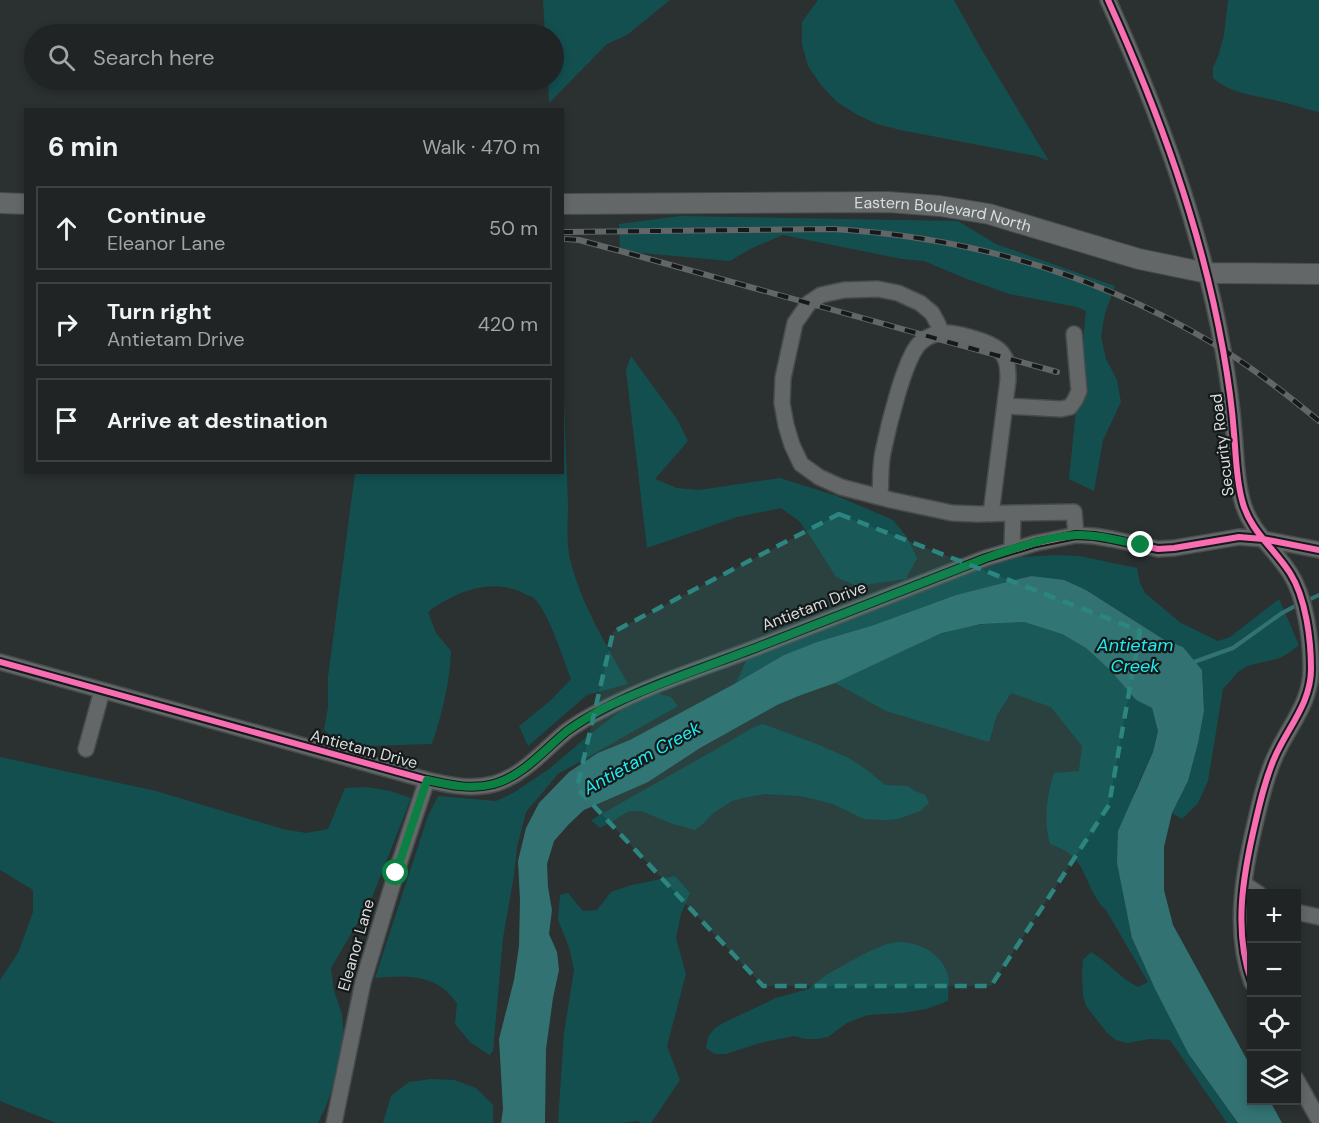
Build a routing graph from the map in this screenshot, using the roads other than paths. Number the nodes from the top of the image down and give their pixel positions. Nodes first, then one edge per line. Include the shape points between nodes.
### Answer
1 (1108, 0) edge
2 (0, 203) edge
3 (24, 204) edge
4 (564, 204) edge
5 (1207, 273) junction
6 (1319, 274) edge
7 (941, 333) junction
8 (1074, 334) dead end
9 (1005, 406) junction
10 (880, 497) junction
11 (1013, 513) junction
12 (991, 514) junction
13 (1076, 535) junction
14 (1263, 539) junction
15 (1012, 549) junction
16 (1319, 550) edge
17 (1314, 642) edge
18 (0, 662) edge
19 (102, 691) junction
20 (1312, 701) edge
21 (86, 749) dead end
22 (427, 780) junction
23 (1244, 884) junction
24 (1252, 889) edge
25 (1301, 913) edge
26 (1319, 917) edge
27 (1247, 967) edge
28 (1301, 1088) edge
29 (1319, 1120) edge
30 (334, 1123) edge

1 - 5 street, Security Road via 1163,131
2 - 3 main road
4 - 5 main road, Eastern Boulevard North via 888,202 940,206 989,214 1129,256
5 - 6 main road, Eastern Boulevard North
5 - 14 street, Security Road via 1232,403 1241,498 1247,517
7 - 9 street via 974,339 999,350 1008,367
7 - 10 street via 927,336 917,345 908,365 883,454
7 - 10 street via 932,313 920,303 879,289 821,295 809,303 795,323 783,378 782,403 801,464 841,487
8 - 9 street via 1079,391 1070,407
9 - 12 street
10 - 12 street via 952,513
11 - 12 street
11 - 13 street via 1074,512
11 - 15 street
13 - 14 street, Antietam Drive via 1158,549 1239,537
13 - 15 street, Antietam Drive
14 - 16 street, Antietam Drive
14 - 17 street, Security Road via 1299,591
15 - 22 street, Antietam Drive via 603,709 569,730 525,767 495,784 453,786
17 - 20 street, Security Road via 1309,690
18 - 19 street, Antietam Drive
19 - 21 street
19 - 22 street, Antietam Drive
20 - 23 street, Security Road via 1286,735 1267,778
22 - 30 street, Eleanor Lane via 363,982
23 - 24 street
23 - 27 street, Security Road via 1242,948
25 - 26 street
28 - 29 street

